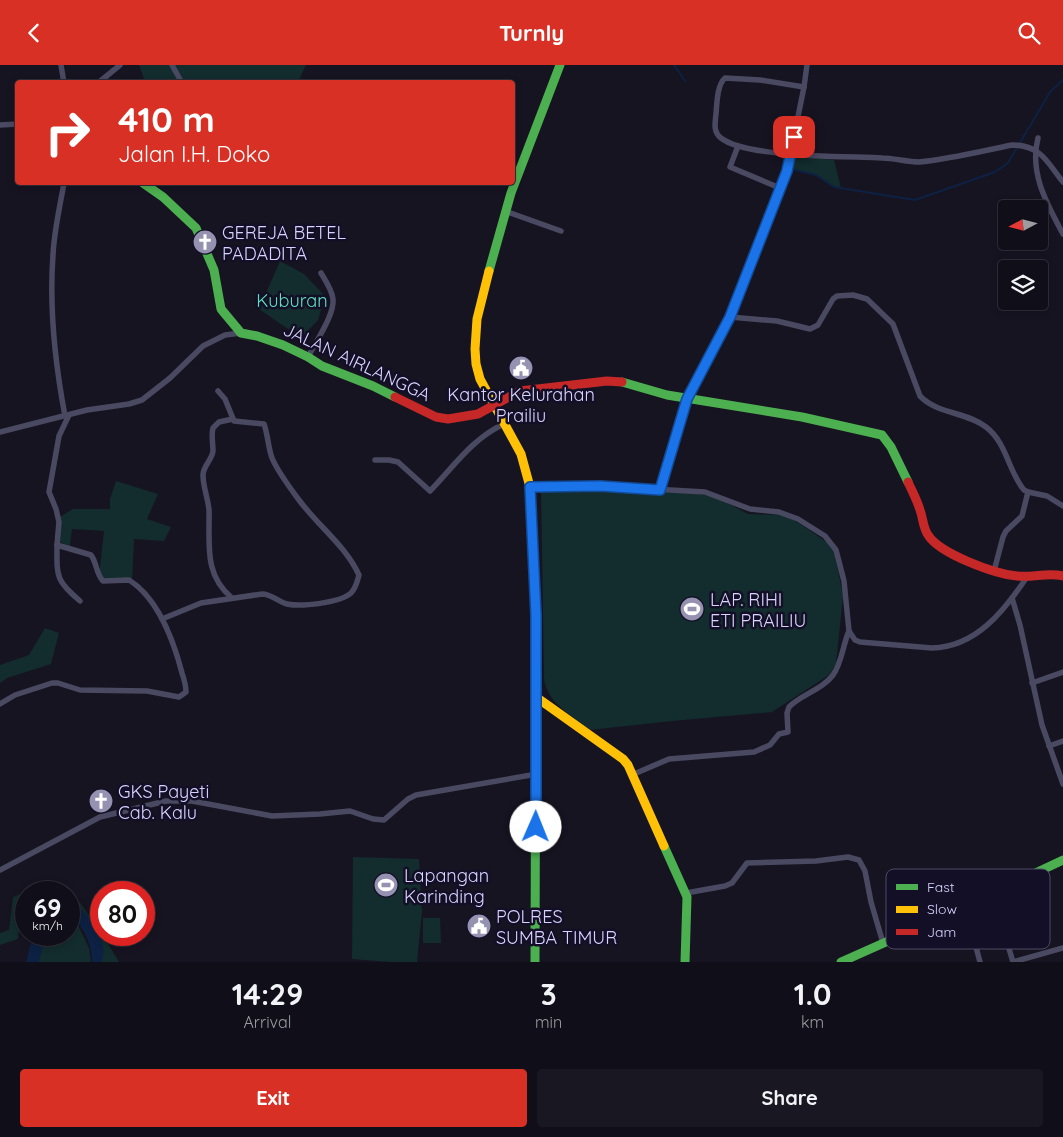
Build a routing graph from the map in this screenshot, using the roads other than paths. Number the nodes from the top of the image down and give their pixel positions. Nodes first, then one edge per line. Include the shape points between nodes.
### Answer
1 (61, 65) edge
2 (120, 65) edge
3 (172, 65) edge
4 (560, 65) edge
5 (807, 65) edge
6 (64, 80) edge
7 (102, 80) edge
8 (180, 80) edge
9 (804, 87) junction
10 (15, 124) edge
11 (0, 125) edge
12 (1038, 138) dead end
13 (738, 146) junction
14 (1035, 149) junction
15 (791, 154) junction
16 (1063, 182) edge
17 (515, 184) edge
18 (64, 185) edge
19 (146, 185) edge
20 (515, 185) edge
21 (780, 188) junction
22 (505, 211) junction
23 (562, 231) dead end
24 (1063, 234) edge
25 (321, 273) dead end
26 (730, 317) junction
27 (241, 333) junction
28 (308, 357) junction
29 (218, 391) dead end
30 (687, 399) junction
31 (494, 405) junction
32 (67, 415) junction
33 (233, 419) junction
34 (504, 424) junction
35 (0, 432) edge
36 (375, 460) dead end
37 (530, 487) junction
38 (660, 490) junction
39 (1028, 492) junction
40 (1063, 506) edge
41 (57, 545) junction
42 (994, 571) junction
43 (1063, 576) edge
44 (1026, 577) junction
45 (232, 598) junction
46 (1012, 598) junction
47 (80, 601) dead end
48 (162, 619) junction
49 (849, 631) junction
50 (1063, 672) edge
51 (1032, 683) junction
52 (536, 697) junction
53 (0, 704) edge
54 (1063, 741) edge
55 (1049, 745) junction
56 (537, 774) junction
57 (634, 774) junction
58 (1063, 784) edge
59 (1063, 860) edge
60 (1043, 869) edge
61 (0, 870) edge
62 (686, 893) junction
63 (886, 942) edge
64 (883, 943) junction
65 (1063, 948) edge
66 (977, 949) edge
67 (1009, 949) edge
68 (536, 962) edge
69 (685, 962) edge
70 (841, 962) edge
71 (980, 962) edge

1 - 6 street
2 - 7 street
3 - 8 street
4 - 17 main road
5 - 9 street
9 - 13 street via 731,77 722,79 716,132
9 - 15 street
10 - 11 street
12 - 14 street
13 - 15 street
13 - 21 street via 730,167
14 - 15 street via 1012,145 917,162
14 - 16 street
14 - 24 street via 1040,189
15 - 21 street
18 - 32 street via 52,271 54,346
19 - 27 main road via 196,228 214,270 221,309
20 - 22 main road
21 - 26 street
22 - 23 street
22 - 31 main road via 474,336 476,367
25 - 28 street via 333,302
26 - 30 street
26 - 39 street via 777,321 810,329 818,325 837,296 853,295 868,299 893,324 920,396 928,403 985,426 1000,442 1021,486
27 - 28 main road, JALAN AIRLANGGA via 264,338
27 - 32 street via 225,335 203,345 142,400
28 - 31 main road, JALAN AIRLANGGA via 436,417 464,417
29 - 33 street
30 - 31 main road, JALAN AIRLANGGA via 627,382 607,381 520,391
30 - 38 street
30 - 42 main road, JALAN AIRLANGGA via 802,417 884,435 909,484 930,539
31 - 34 main road
32 - 35 street
32 - 41 street via 59,436 50,491 59,522
33 - 45 street via 219,422 213,428 212,457 203,477 209,510 212,569 221,590
33 - 45 street via 264,424 278,468 299,501 352,561 359,575 352,592 322,603 290,605 267,594
34 - 36 street via 472,444 430,491 398,462
34 - 37 main road via 521,454
37 - 38 street via 600,486
37 - 52 main road
38 - 49 street via 705,492 750,509 788,515 825,536 836,549 840,561
39 - 40 street via 1047,496
39 - 42 street via 1022,516 1003,537
41 - 47 street via 58,578
41 - 48 street via 91,555 103,581 133,582
42 - 44 main road
43 - 44 main road via 1042,574
44 - 46 street
45 - 48 street via 201,603
46 - 49 street via 989,624 962,642 941,647 860,642
46 - 51 street
48 - 53 street via 178,656 186,688 182,696 147,691 80,690 52,683 15,695
49 - 57 street via 833,675 789,707 788,732 779,734 770,745 754,751 669,759
50 - 51 street
51 - 55 street
52 - 56 main road
52 - 57 main road via 623,759
54 - 55 street
55 - 58 street
56 - 61 street via 416,795 384,820 350,811 272,816 192,801 166,801 100,817
56 - 68 main road
57 - 62 main road
59 - 60 main road
62 - 64 street via 732,883 748,863 854,858 865,871
62 - 69 main road
63 - 64 main road
64 - 70 main road
65 - 67 street via 1013,961
66 - 71 street

